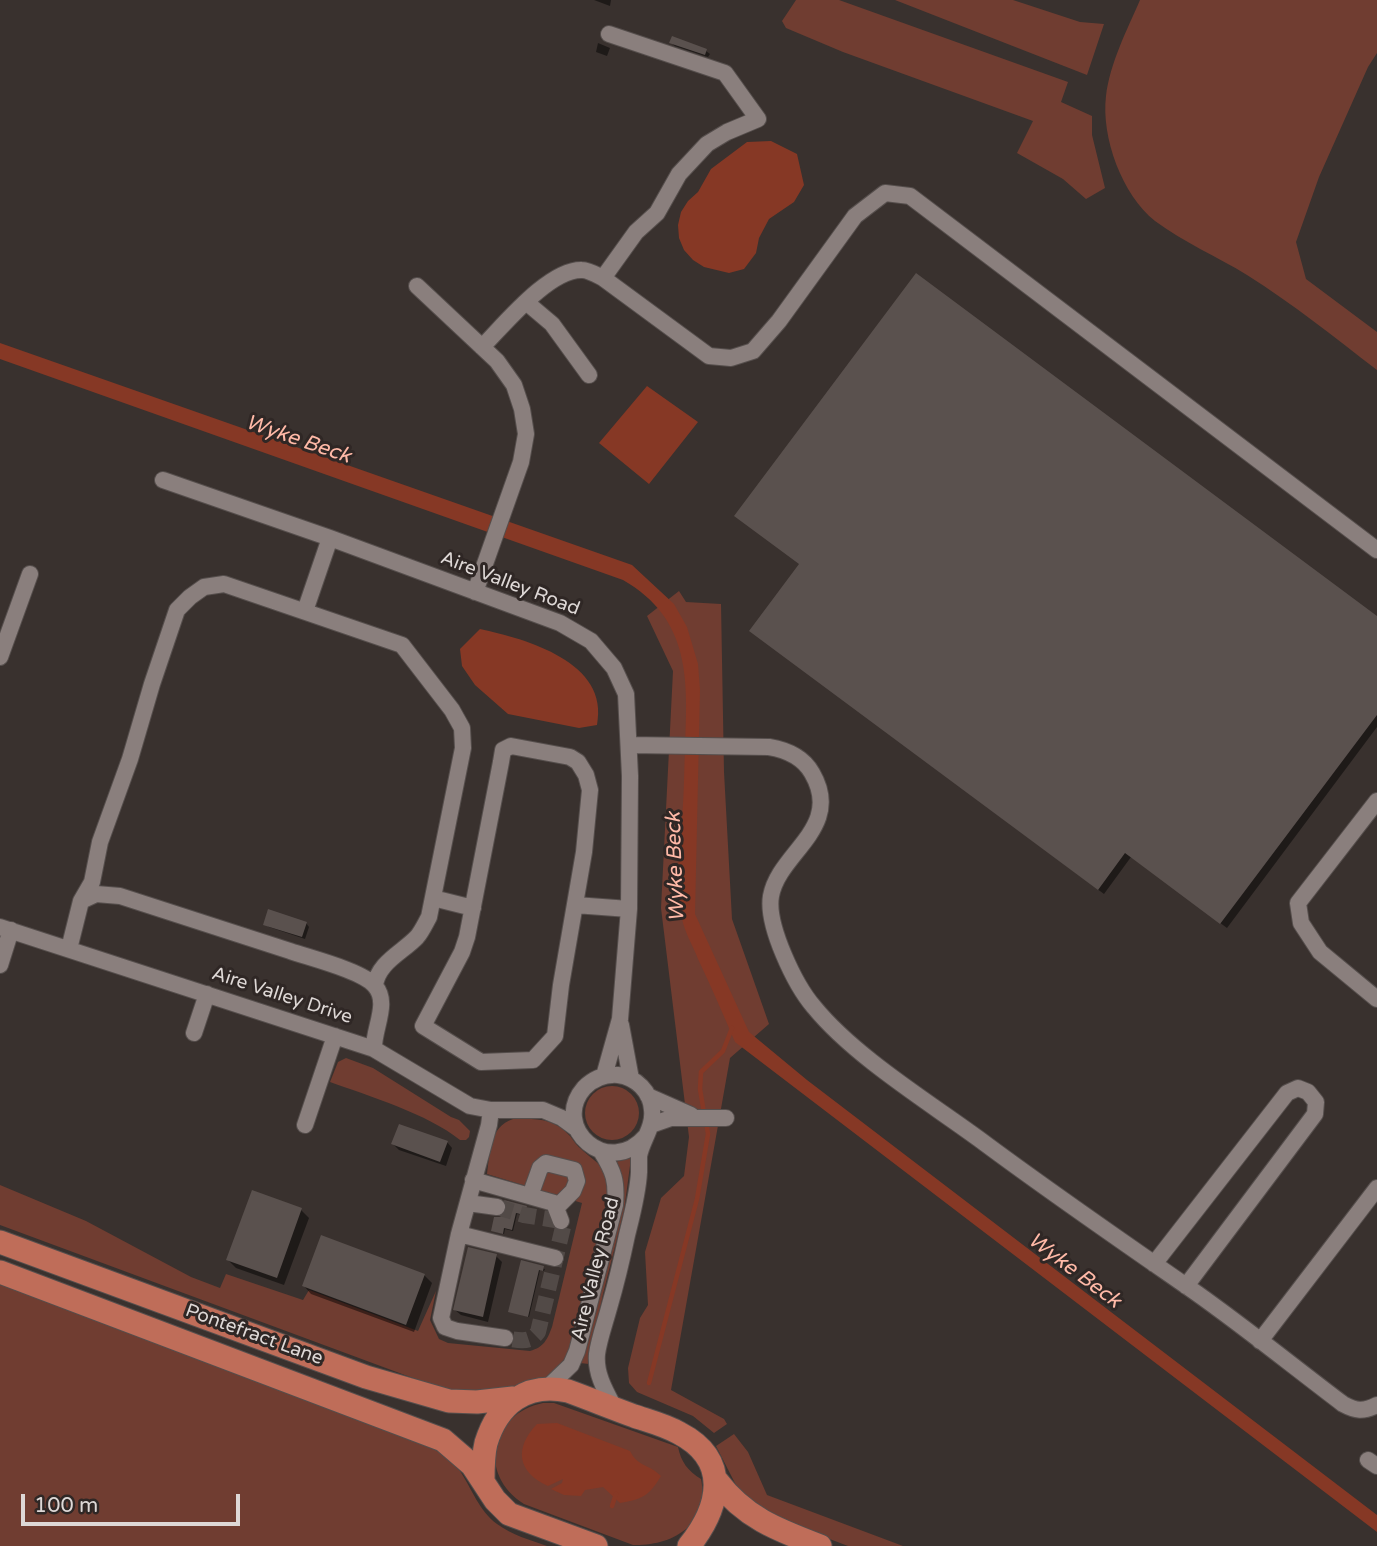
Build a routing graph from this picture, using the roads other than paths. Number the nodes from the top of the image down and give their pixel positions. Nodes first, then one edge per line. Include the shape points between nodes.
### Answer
1 (609, 34) dead end
2 (603, 278) junction
3 (416, 286) dead end
4 (526, 302) junction
5 (482, 347) junction
6 (589, 375) dead end
7 (163, 480) dead end
8 (330, 538) junction
9 (1377, 550) edge
10 (30, 574) dead end
11 (475, 592) junction
12 (305, 611) junction
13 (0, 657) edge
14 (629, 745) junction
15 (1377, 801) edge
16 (433, 898) junction
17 (81, 901) junction
18 (575, 905) junction
19 (473, 908) junction
20 (629, 909) junction
21 (5, 929) edge
22 (69, 949) junction
23 (0, 965) edge
24 (375, 986) junction
25 (207, 994) junction
26 (1377, 999) edge
27 (620, 1019) junction
28 (194, 1033) dead end
29 (335, 1036) junction
30 (374, 1049) junction
31 (604, 1076) junction
32 (631, 1079) junction
33 (579, 1095) junction
34 (648, 1096) junction
35 (491, 1110) junction
36 (543, 1110) junction
37 (694, 1116) junction
38 (726, 1118) dead end
39 (305, 1125) dead end
40 (577, 1129) junction
41 (649, 1130) junction
42 (601, 1151) junction
43 (473, 1180) junction
44 (1377, 1188) edge
45 (530, 1196) junction
46 (468, 1203) junction
47 (497, 1207) tunnel mouth
48 (459, 1234) junction
49 (0, 1242) edge
50 (555, 1258) dead end
51 (1154, 1264) junction
52 (0, 1272) edge
53 (1186, 1286) junction
54 (505, 1338) tunnel mouth
55 (1260, 1342) junction
56 (547, 1388) junction
57 (513, 1398) junction
58 (1377, 1405) edge
59 (615, 1409) junction
60 (482, 1481) junction
61 (717, 1481) junction
62 (596, 1546) edge
63 (689, 1546) edge
64 (820, 1546) edge

1 - 2 street via 724,73 758,119 707,144 679,174 657,213 636,232
2 - 4 street via 582,270 562,275
2 - 9 street via 709,356 731,358 754,351 855,216 885,193 911,196
3 - 5 street
4 - 5 street
4 - 6 street via 552,324
5 - 11 street via 514,385 526,434 514,488
7 - 8 street, Aire Valley Road
8 - 11 street, Aire Valley Road
8 - 12 street
10 - 13 street
11 - 14 street, Aire Valley Road via 561,623 592,640 614,668 626,694
12 - 16 street via 402,645 462,728 463,748
12 - 17 street via 224,584 204,587 177,610 100,842 92,881
14 - 20 street, Aire Valley Road
14 - 51 street via 782,749 809,768 820,796 817,821 771,895 772,922 794,979 839,1034
15 - 26 street via 1298,903 1301,923 1320,952
16 - 19 street
16 - 24 street via 424,928 382,968
17 - 22 street
17 - 24 street via 96,894 120,896 337,967
18 - 19 street via 590,790 586,775 570,757 511,746 503,750 500,762
18 - 19 street via 555,1036 533,1060 511,1062 481,1062 423,1026 462,952
18 - 20 street
20 - 27 street, Aire Valley Road
21 - 22 street, Aire Valley Drive
21 - 23 street
22 - 25 street, Aire Valley Drive
24 - 30 street via 381,1010
25 - 28 street
25 - 29 street, Aire Valley Drive
27 - 31 street, Aire Valley Road
27 - 32 street, Aire Valley Road
29 - 30 street, Aire Valley Drive
29 - 39 street
30 - 35 street, Aire Valley Drive via 451,1096
31 - 32 street
31 - 33 street
32 - 34 street
33 - 36 street, Aire Valley Drive
33 - 40 street via 574,1117
34 - 37 street
34 - 41 street, Aire Valley Road via 652,1107
35 - 36 street, Aire Valley Drive
35 - 43 street
36 - 40 street, Aire Valley Drive
37 - 38 street
37 - 41 street via 671,1118
40 - 42 street, Aire Valley Road via 586,1142
41 - 42 street via 631,1149
41 - 59 street, Aire Valley Road via 597,1356 602,1385
42 - 56 street, Aire Valley Road via 617,1183 615,1205 577,1351 571,1365
43 - 45 street
43 - 46 street
44 - 55 street
45 - 45 street via 554,1203 559,1214 578,1181 574,1170 546,1163
46 - 47 street
46 - 48 street
48 - 50 street
48 - 54 street via 441,1318 445,1327 457,1331
49 - 57 highway, Pontefract Lane via 366,1377 450,1401
51 - 53 street
51 - 53 street via 1287,1093 1298,1088 1308,1093 1316,1102 1315,1114
52 - 60 highway, Pontefract Lane via 443,1440 472,1465
53 - 55 street
55 - 58 street via 1356,1411
56 - 57 highway, Pontefract Lane
56 - 59 highway
57 - 60 highway via 485,1445
59 - 61 highway via 696,1443 709,1459
60 - 62 highway, Pontefract Lane via 509,1514
61 - 63 highway via 710,1509
61 - 64 highway via 746,1512

